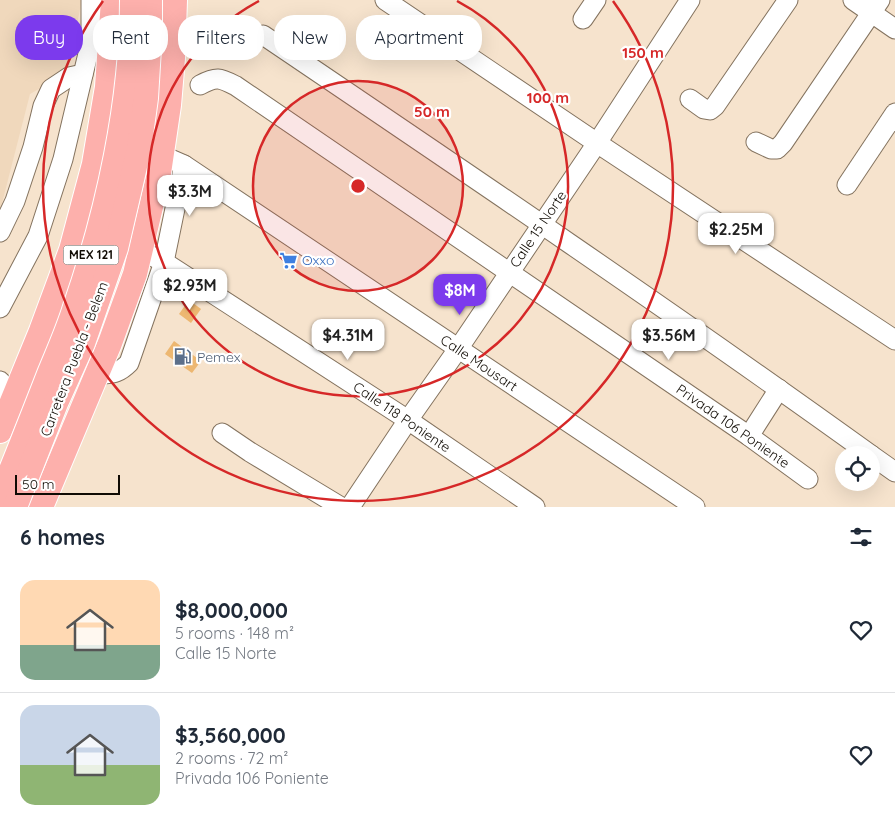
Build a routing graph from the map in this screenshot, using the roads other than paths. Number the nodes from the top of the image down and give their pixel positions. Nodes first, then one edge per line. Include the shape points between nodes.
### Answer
1 (91, 0) edge
2 (113, 0) edge
3 (132, 0) edge
4 (150, 0) edge
5 (175, 0) edge
6 (385, 0) edge
7 (596, 0) edge
8 (690, 0) edge
9 (788, 0) edge
10 (853, 0) edge
11 (876, 6) edge
12 (95, 15) edge
13 (108, 15) edge
14 (583, 19) dead end
15 (895, 29) edge
16 (264, 36) edge
17 (93, 53) edge
18 (104, 60) edge
19 (83, 74) junction
20 (200, 85) dead end
21 (690, 99) dead end
22 (895, 113) edge
23 (756, 142) dead end
24 (596, 143) junction
25 (162, 155) junction
26 (184, 165) junction
27 (847, 184) dead end
28 (541, 224) junction
29 (0, 232) edge
30 (141, 251) junction
31 (164, 262) junction
32 (510, 272) junction
33 (2, 301) edge
34 (895, 340) edge
35 (458, 349) junction
36 (96, 375) junction
37 (779, 389) junction
38 (7, 390) edge
39 (408, 420) junction
40 (73, 430) junction
41 (0, 431) edge
42 (222, 432) dead end
43 (749, 436) junction
44 (858, 446) edge
45 (880, 461) edge
46 (895, 472) edge
47 (808, 479) dead end
48 (0, 480) edge
49 (0, 497) edge
50 (15, 507) edge
51 (26, 507) edge
52 (41, 507) edge
53 (341, 507) edge
54 (350, 507) edge
55 (535, 507) edge
56 (695, 507) edge

1 - 12 street
2 - 13 main road
3 - 49 main road, Carretera Puebla - Belem / MEX 121, bridge via 125,96 101,219 75,308
4 - 50 main road, Carretera Puebla - Belem / MEX 121, bridge via 145,106 139,148 116,248 82,343
5 - 25 main road via 173,58
6 - 24 street
7 - 14 street
8 - 24 street, Calle 15 Norte
9 - 21 street via 715,106 710,110 704,109
10 - 11 street
11 - 15 street
11 - 23 street via 783,143 777,149 771,149
16 - 28 street
17 - 19 street
18 - 38 main road via 107,87 94,164 70,250 41,331
19 - 29 street via 69,77 51,89 15,201
19 - 33 street via 63,159 38,236
20 - 32 street, Privada 106 Poniente via 211,79 236,86
22 - 27 street
24 - 28 street, Calle 15 Norte
24 - 34 street
25 - 26 street, Calle Mousart
25 - 30 main road
26 - 31 street
26 - 35 street, Calle Mousart
28 - 32 street, Calle 15 Norte
28 - 37 street
30 - 31 street, Calle 118 Poniente
30 - 36 main road
31 - 36 street via 129,363 116,373
31 - 39 street, Calle 118 Poniente
32 - 35 street, Calle 15 Norte
32 - 43 street, Privada 106 Poniente
35 - 39 street, Calle 15 Norte
35 - 56 street, Calle Mousart
36 - 40 main road
37 - 43 street
37 - 44 street
38 - 40 main road via 34,424 55,430
38 - 41 main road
39 - 54 street, Calle 15 Norte
39 - 55 street, Calle 118 Poniente
40 - 52 main road
42 - 53 street
43 - 47 street, Privada 106 Poniente
45 - 46 street
48 - 51 street

